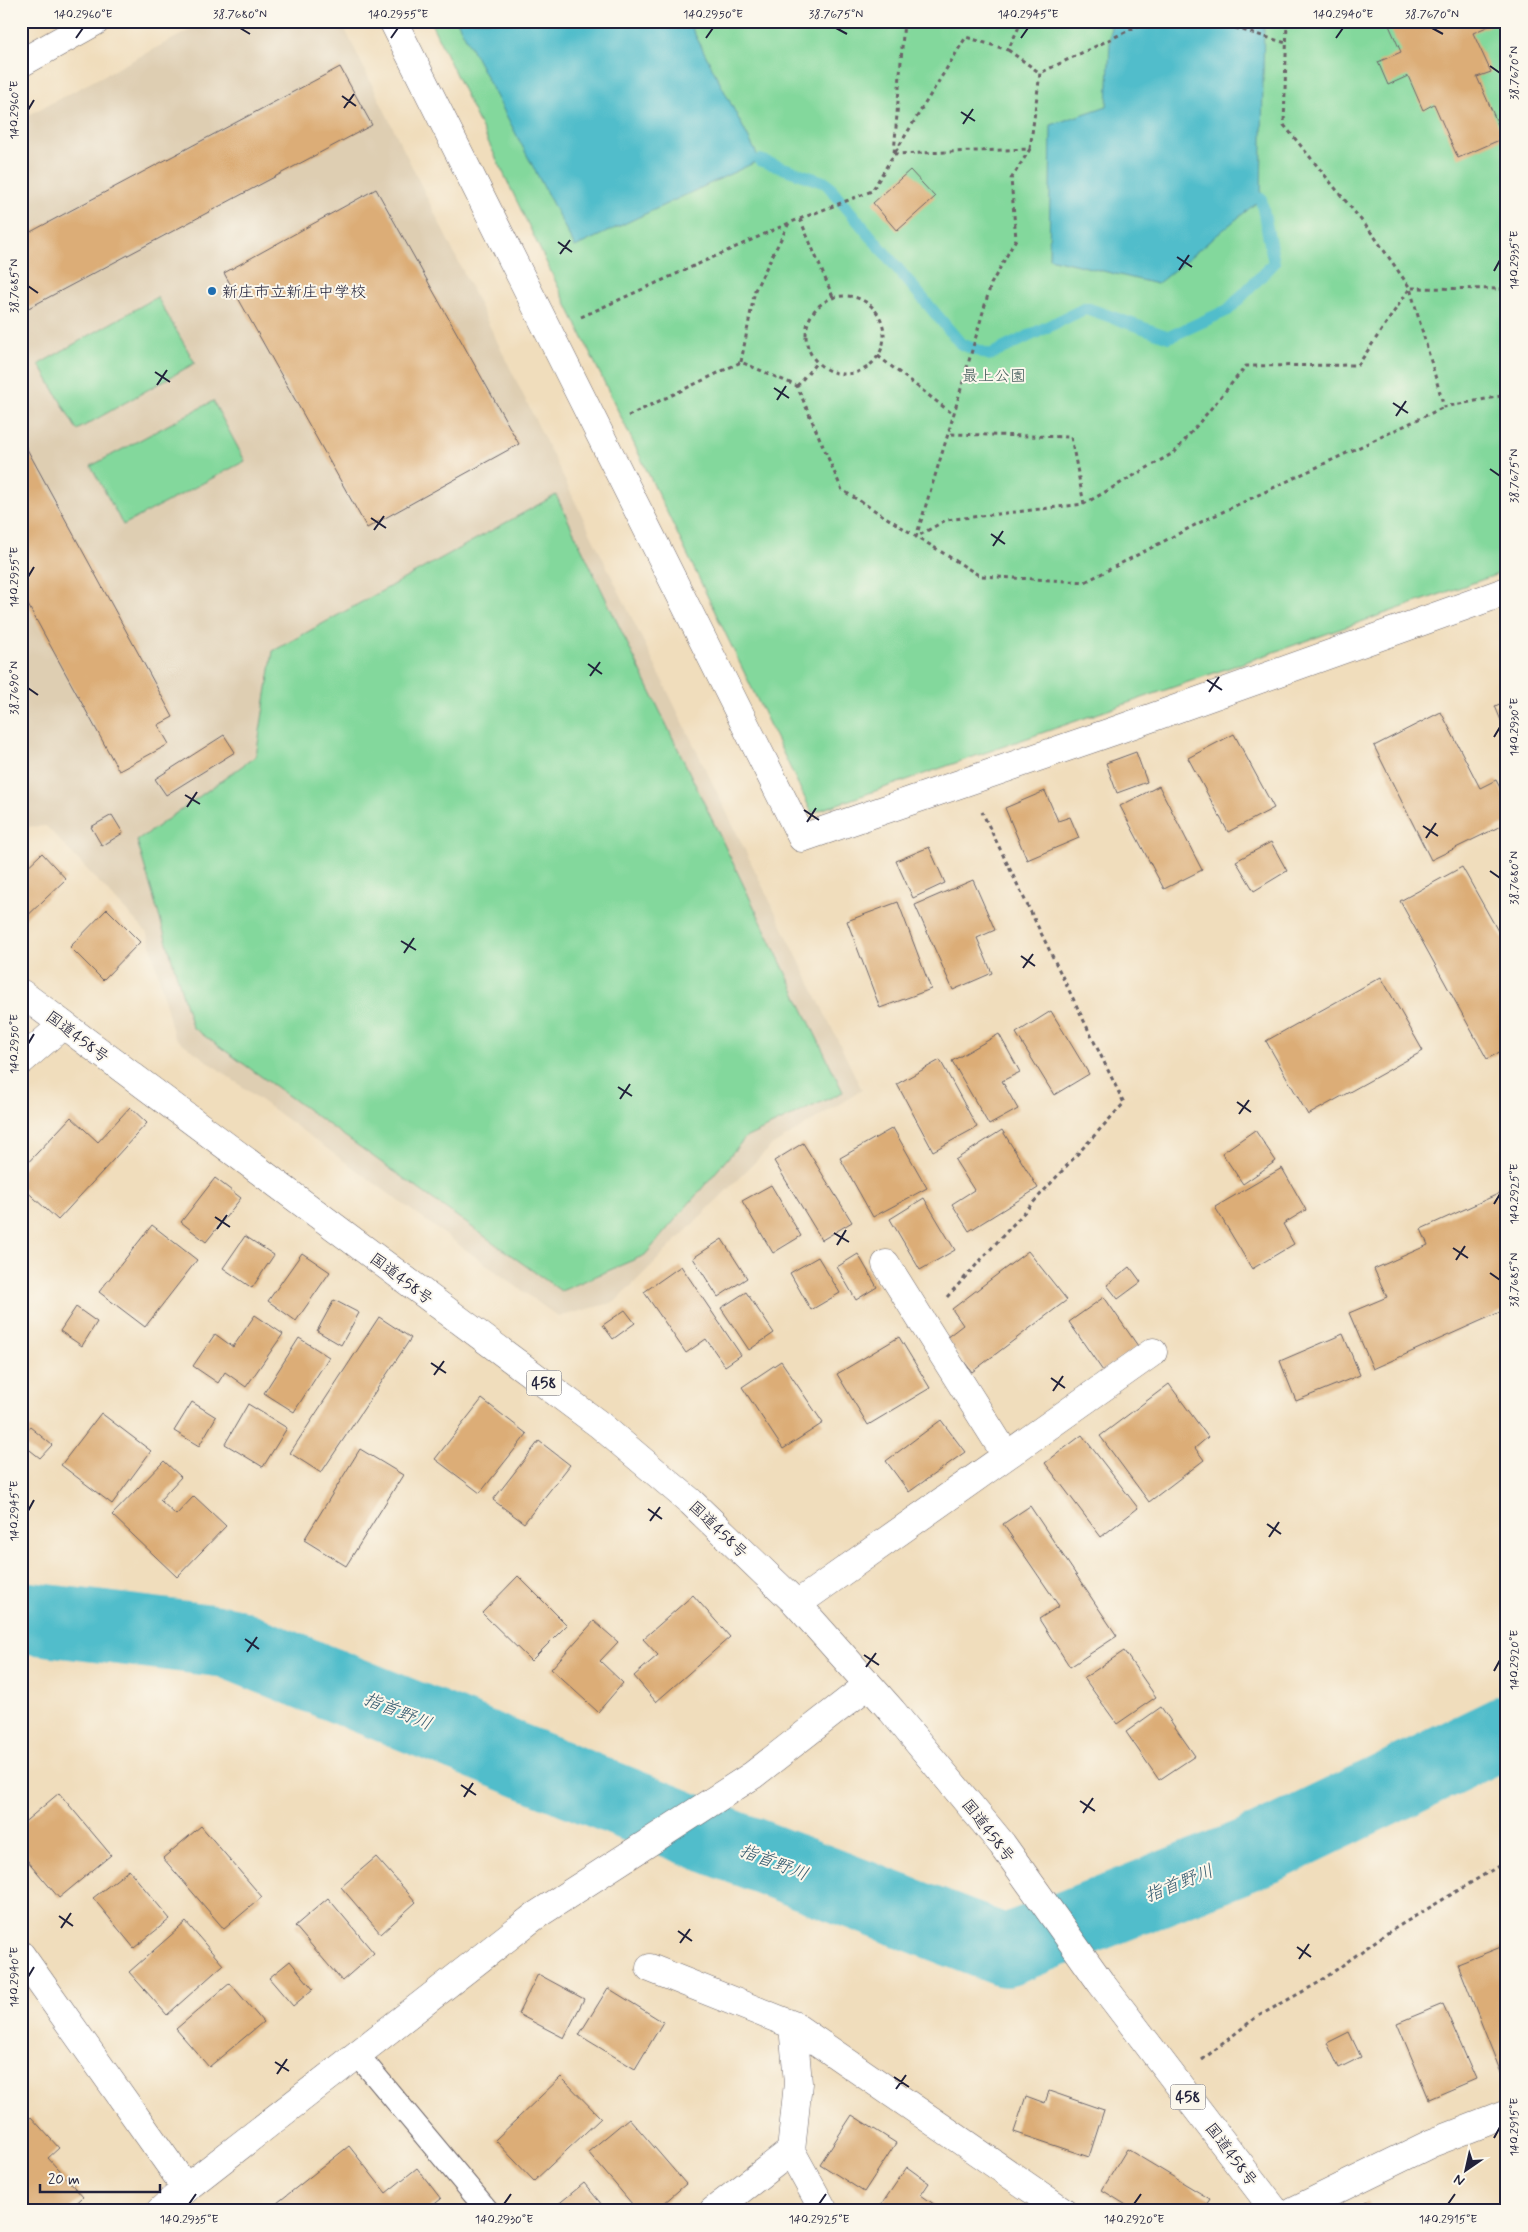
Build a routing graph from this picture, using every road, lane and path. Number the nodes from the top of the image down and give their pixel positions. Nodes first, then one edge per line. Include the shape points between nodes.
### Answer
1 (96, 21) edge
2 (393, 21) edge
3 (904, 21) edge
4 (1019, 21) edge
5 (1148, 21) edge
6 (1212, 21) edge
7 (1287, 21) edge
8 (1286, 43) junction
9 (1008, 50) junction
10 (21, 63) edge
11 (1040, 73) junction
12 (1030, 149) junction
13 (894, 154) junction
14 (800, 219) junction
15 (789, 223) junction
16 (1410, 288) junction
17 (1507, 289) edge
18 (833, 297) junction
19 (549, 332) junction
20 (878, 356) junction
21 (741, 362) junction
22 (817, 362) junction
23 (797, 386) junction
24 (1507, 395) edge
25 (1444, 407) junction
26 (954, 414) junction
27 (598, 431) junction
28 (948, 434) junction
29 (1084, 504) junction
30 (916, 537) junction
31 (1507, 591) edge
32 (967, 782) junction
33 (21, 993) edge
34 (63, 1025) junction
35 (21, 1061) edge
36 (886, 1264) dead end
37 (923, 1323) junction
38 (1153, 1352) dead end
39 (1006, 1455) junction
40 (796, 1604) junction
41 (868, 1685) junction
42 (1507, 1861) edge
43 (21, 1955) edge
44 (650, 1968) dead end
45 (793, 2025) junction
46 (357, 2054) junction
47 (1176, 2080) junction
48 (1507, 2114) edge
49 (791, 2151) junction
50 (186, 2188) junction
51 (160, 2211) edge
52 (488, 2211) edge
53 (713, 2211) edge
54 (824, 2211) edge
55 (1063, 2211) edge
56 (1275, 2211) edge
57 (1293, 2211) edge

1 - 10 main road
2 - 19 main road
3 - 13 path
4 - 9 path
5 - 11 path
6 - 8 path
7 - 8 path
8 - 16 path via 1284,125 1374,236
9 - 11 path
9 - 13 path via 966,37
11 - 12 path
12 - 13 path
12 - 26 path via 1011,179 1016,239 991,284
13 - 14 path via 872,191
14 - 15 path
14 - 18 path
15 - 19 path
15 - 21 path via 755,290
16 - 17 path
16 - 25 path
16 - 29 path via 1358,364 1246,366 1175,452
18 - 20 path via 860,299 880,317 884,343
18 - 22 path via 821,303 807,323 805,336 808,348
19 - 27 main road
20 - 22 path via 869,366 846,374 833,373
20 - 26 path
21 - 23 path
21 - 27 path
22 - 23 path
23 - 30 path via 842,490
24 - 25 path
25 - 30 path via 1199,523 1085,582 980,576
26 - 28 path
27 - 32 main road via 802,838
28 - 29 path via 1071,436
28 - 30 path
29 - 30 path via 946,520
31 - 32 main road
32 - 37 path via 1124,1103
33 - 34 main road, 国道458号 / 458
34 - 35 main road
34 - 40 main road, 国道458号 / 458 via 600,1425 691,1502
36 - 37 main road
37 - 39 main road
38 - 39 main road
39 - 40 main road
40 - 41 main road, 国道458号 / 458
41 - 46 main road via 753,1774 535,1916
41 - 47 main road, 国道458号 / 458 via 1002,1844 1101,1983
42 - 47 path via 1384,1935 1318,1984 1255,2018
43 - 50 main road
44 - 45 main road
45 - 49 main road via 798,2084
45 - 55 main road
46 - 50 main road
46 - 52 lane
47 - 56 main road, 国道458号 / 458
48 - 57 main road via 1432,2143
49 - 53 main road
49 - 54 main road
50 - 51 main road

